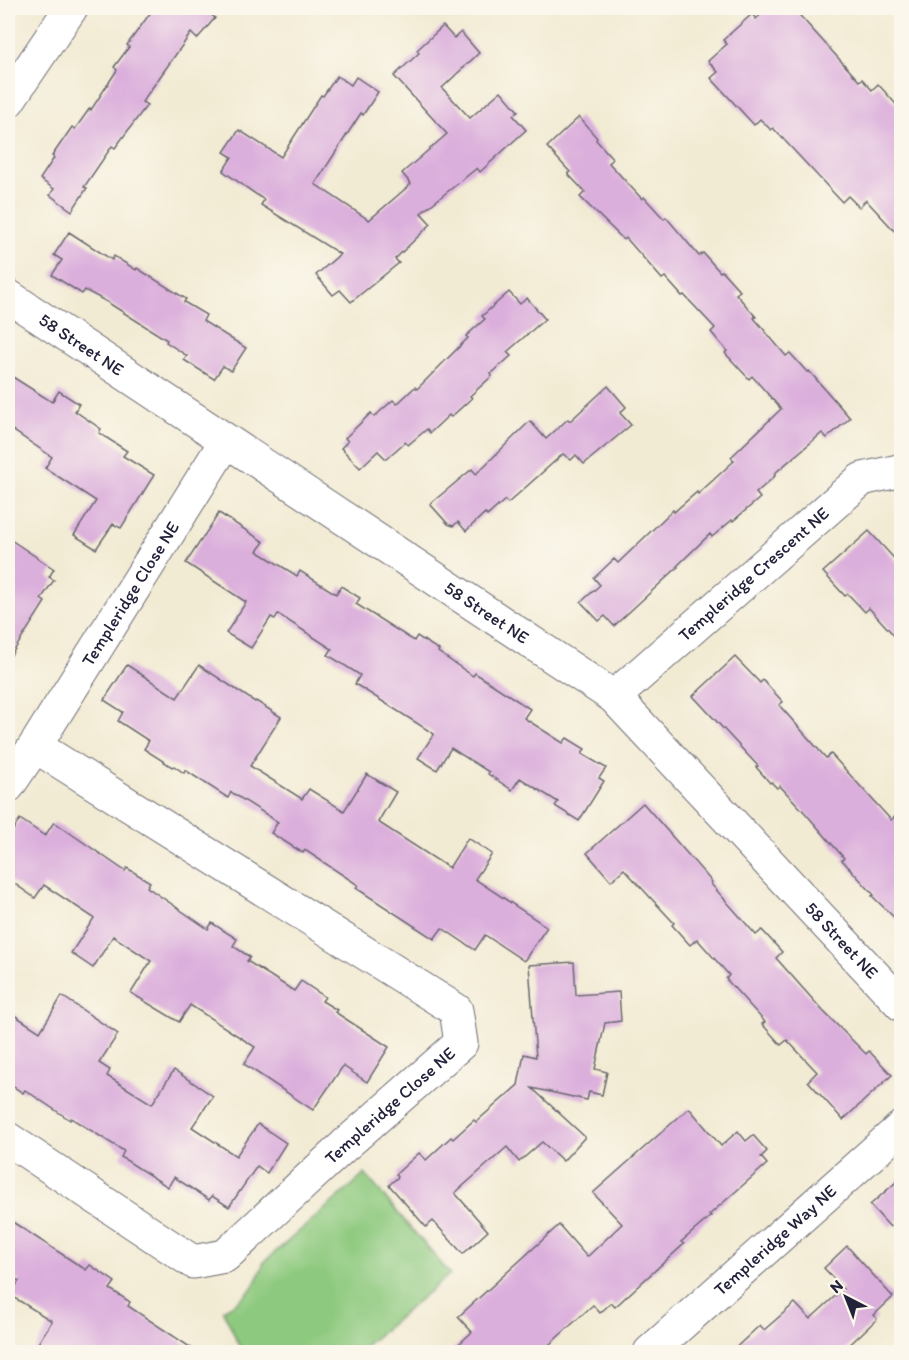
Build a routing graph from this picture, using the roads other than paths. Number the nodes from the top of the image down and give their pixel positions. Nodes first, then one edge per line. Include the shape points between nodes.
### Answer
1 (71, 8) edge
2 (8, 101) edge
3 (8, 296) edge
4 (226, 441) junction
5 (902, 474) edge
6 (614, 697) junction
7 (35, 746) junction
8 (8, 786) edge
9 (902, 1005) edge
10 (902, 1127) edge
11 (8, 1139) edge
12 (650, 1353) edge

1 - 2 street
3 - 4 street, 58 Street NE
4 - 6 street, 58 Street NE
4 - 7 street, Templeridge Close NE
5 - 6 street, Templeridge Crescent NE via 898,471 862,479
6 - 9 street, 58 Street NE
7 - 8 street, Templeridge Close NE
7 - 11 street, Templeridge Close NE via 456,1010 461,1043 225,1256 193,1262
10 - 12 street, Templeridge Way NE

